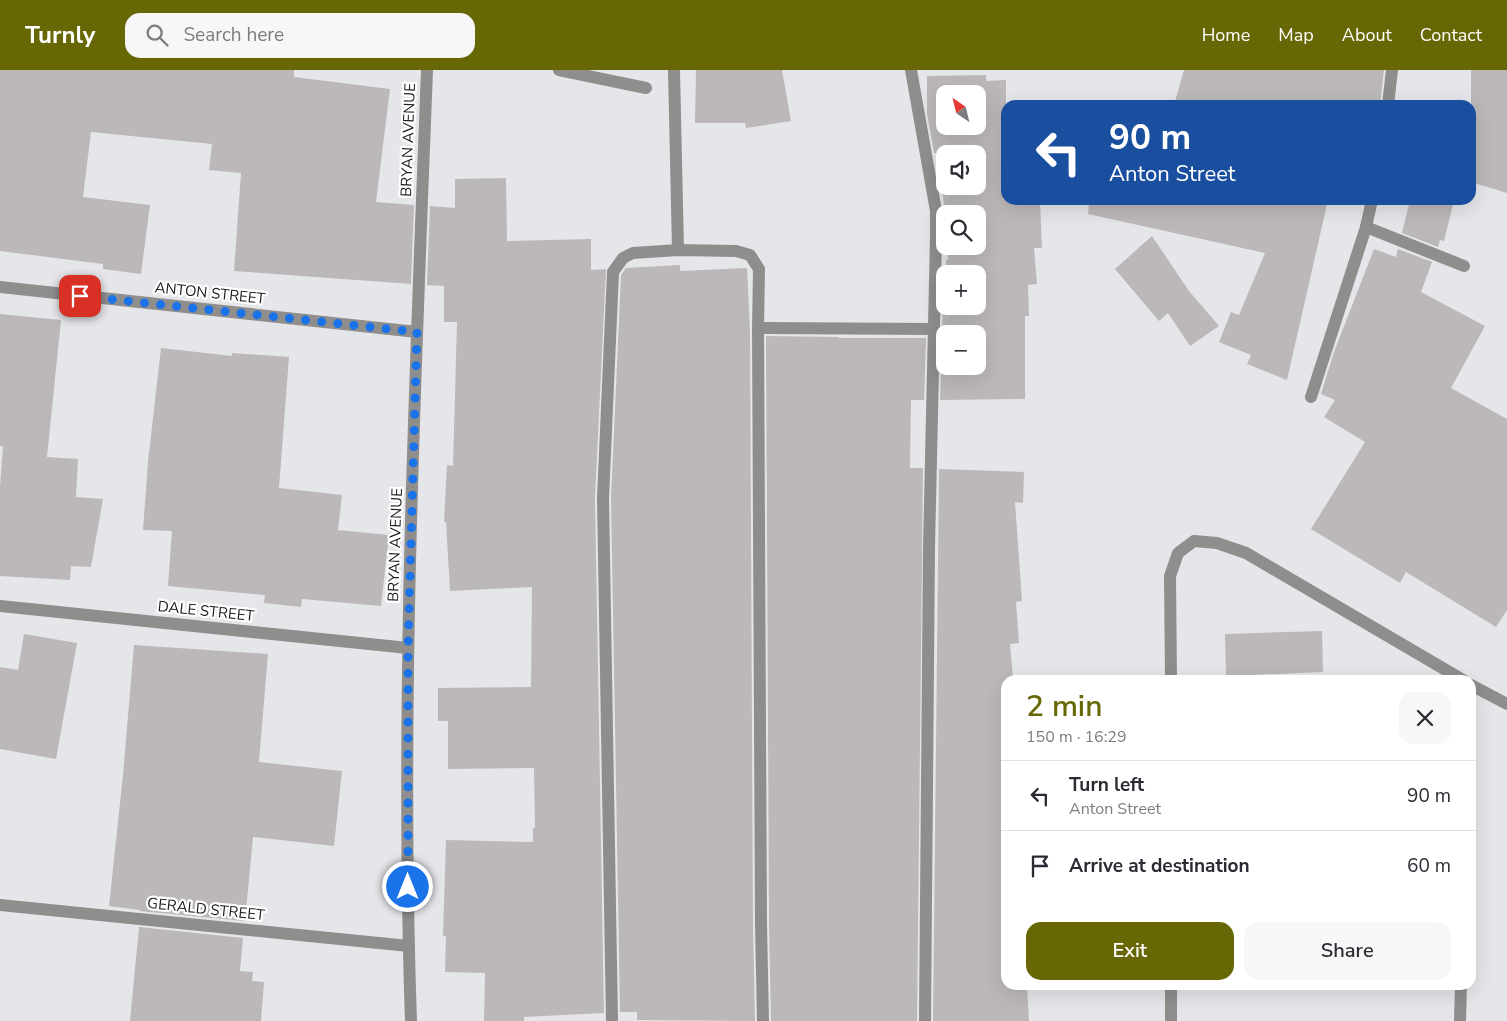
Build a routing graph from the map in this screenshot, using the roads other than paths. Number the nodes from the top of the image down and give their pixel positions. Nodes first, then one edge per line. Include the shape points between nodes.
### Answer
1 (427, 70) edge
2 (559, 70) edge
3 (674, 70) edge
4 (911, 70) edge
5 (1392, 70) edge
6 (646, 88) dead end
7 (1389, 100) edge
8 (1371, 205) edge
9 (1366, 228) junction
10 (678, 250) junction
11 (1464, 266) dead end
12 (0, 287) edge
13 (758, 328) junction
14 (934, 329) junction
15 (417, 332) junction
16 (1311, 397) dead end
17 (0, 606) edge
18 (408, 648) junction
19 (1170, 675) edge
20 (1454, 675) edge
21 (1476, 688) edge
22 (1507, 704) edge
23 (0, 905) edge
24 (409, 946) junction
25 (1171, 990) edge
26 (1460, 990) edge
27 (411, 1021) edge
28 (612, 1021) edge
29 (763, 1021) edge
30 (925, 1021) edge
31 (1171, 1021) edge
32 (1460, 1021) edge

1 - 15 street, BRYAN AVENUE
2 - 6 street
3 - 10 street
4 - 14 street via 936,211
5 - 7 street
8 - 9 street
9 - 11 street
9 - 16 street
10 - 13 street via 736,251 750,255 759,269
10 - 28 street via 633,253 623,258 612,272 603,498
12 - 15 street, ANTON STREET
13 - 14 street
13 - 29 street
14 - 30 street via 928,567
15 - 18 street, BRYAN AVENUE
17 - 18 street, DALE STREET
18 - 24 street, BRYAN AVENUE
19 - 20 street via 1170,576 1178,553 1194,541 1217,543 1246,553
21 - 22 street
23 - 24 street, GERALD STREET
24 - 27 street, BRYAN AVENUE
25 - 31 street
26 - 32 street

